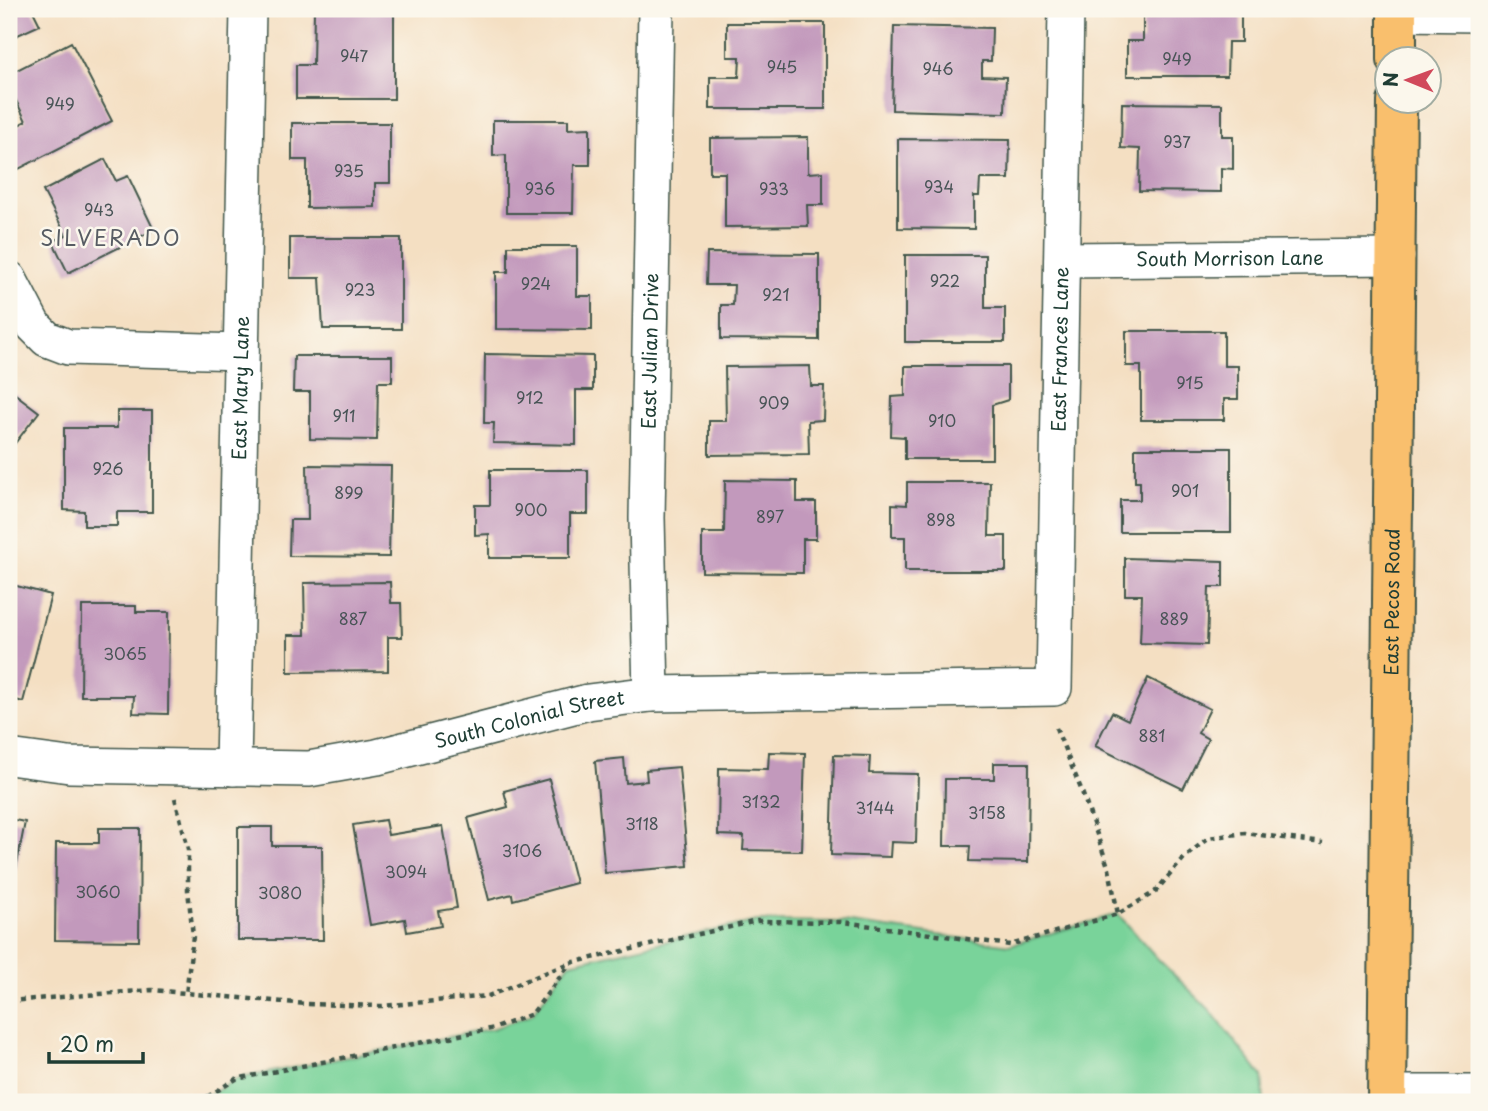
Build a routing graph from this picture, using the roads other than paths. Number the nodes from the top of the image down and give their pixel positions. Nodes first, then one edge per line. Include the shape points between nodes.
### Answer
1 (248, 9) edge
2 (656, 9) edge
3 (1066, 9) edge
4 (1397, 11) edge
5 (1479, 14) edge
6 (1397, 46) edge
7 (1397, 116) edge
8 (1397, 257) junction
9 (1062, 260) junction
10 (9, 279) edge
11 (241, 352) junction
12 (1054, 688) joint
13 (652, 694) junction
14 (9, 757) edge
15 (233, 768) junction
16 (1479, 1093) edge
17 (1387, 1097) edge

1 - 11 street, East Mary Lane
2 - 13 street, East Julian Drive via 647,518
3 - 9 street, East Frances Lane
4 - 5 street
4 - 6 main road
7 - 8 main road, East Pecos Road
8 - 9 street, South Morrison Lane
8 - 17 main road, East Pecos Road
9 - 12 street, East Frances Lane
10 - 11 street via 33,325 47,340 68,347
11 - 15 street, East Mary Lane
12 - 13 street, South Colonial Street
13 - 15 street, South Colonial Street via 588,702 377,757 309,769
14 - 15 street, South Colonial Street via 69,765
16 - 17 street

